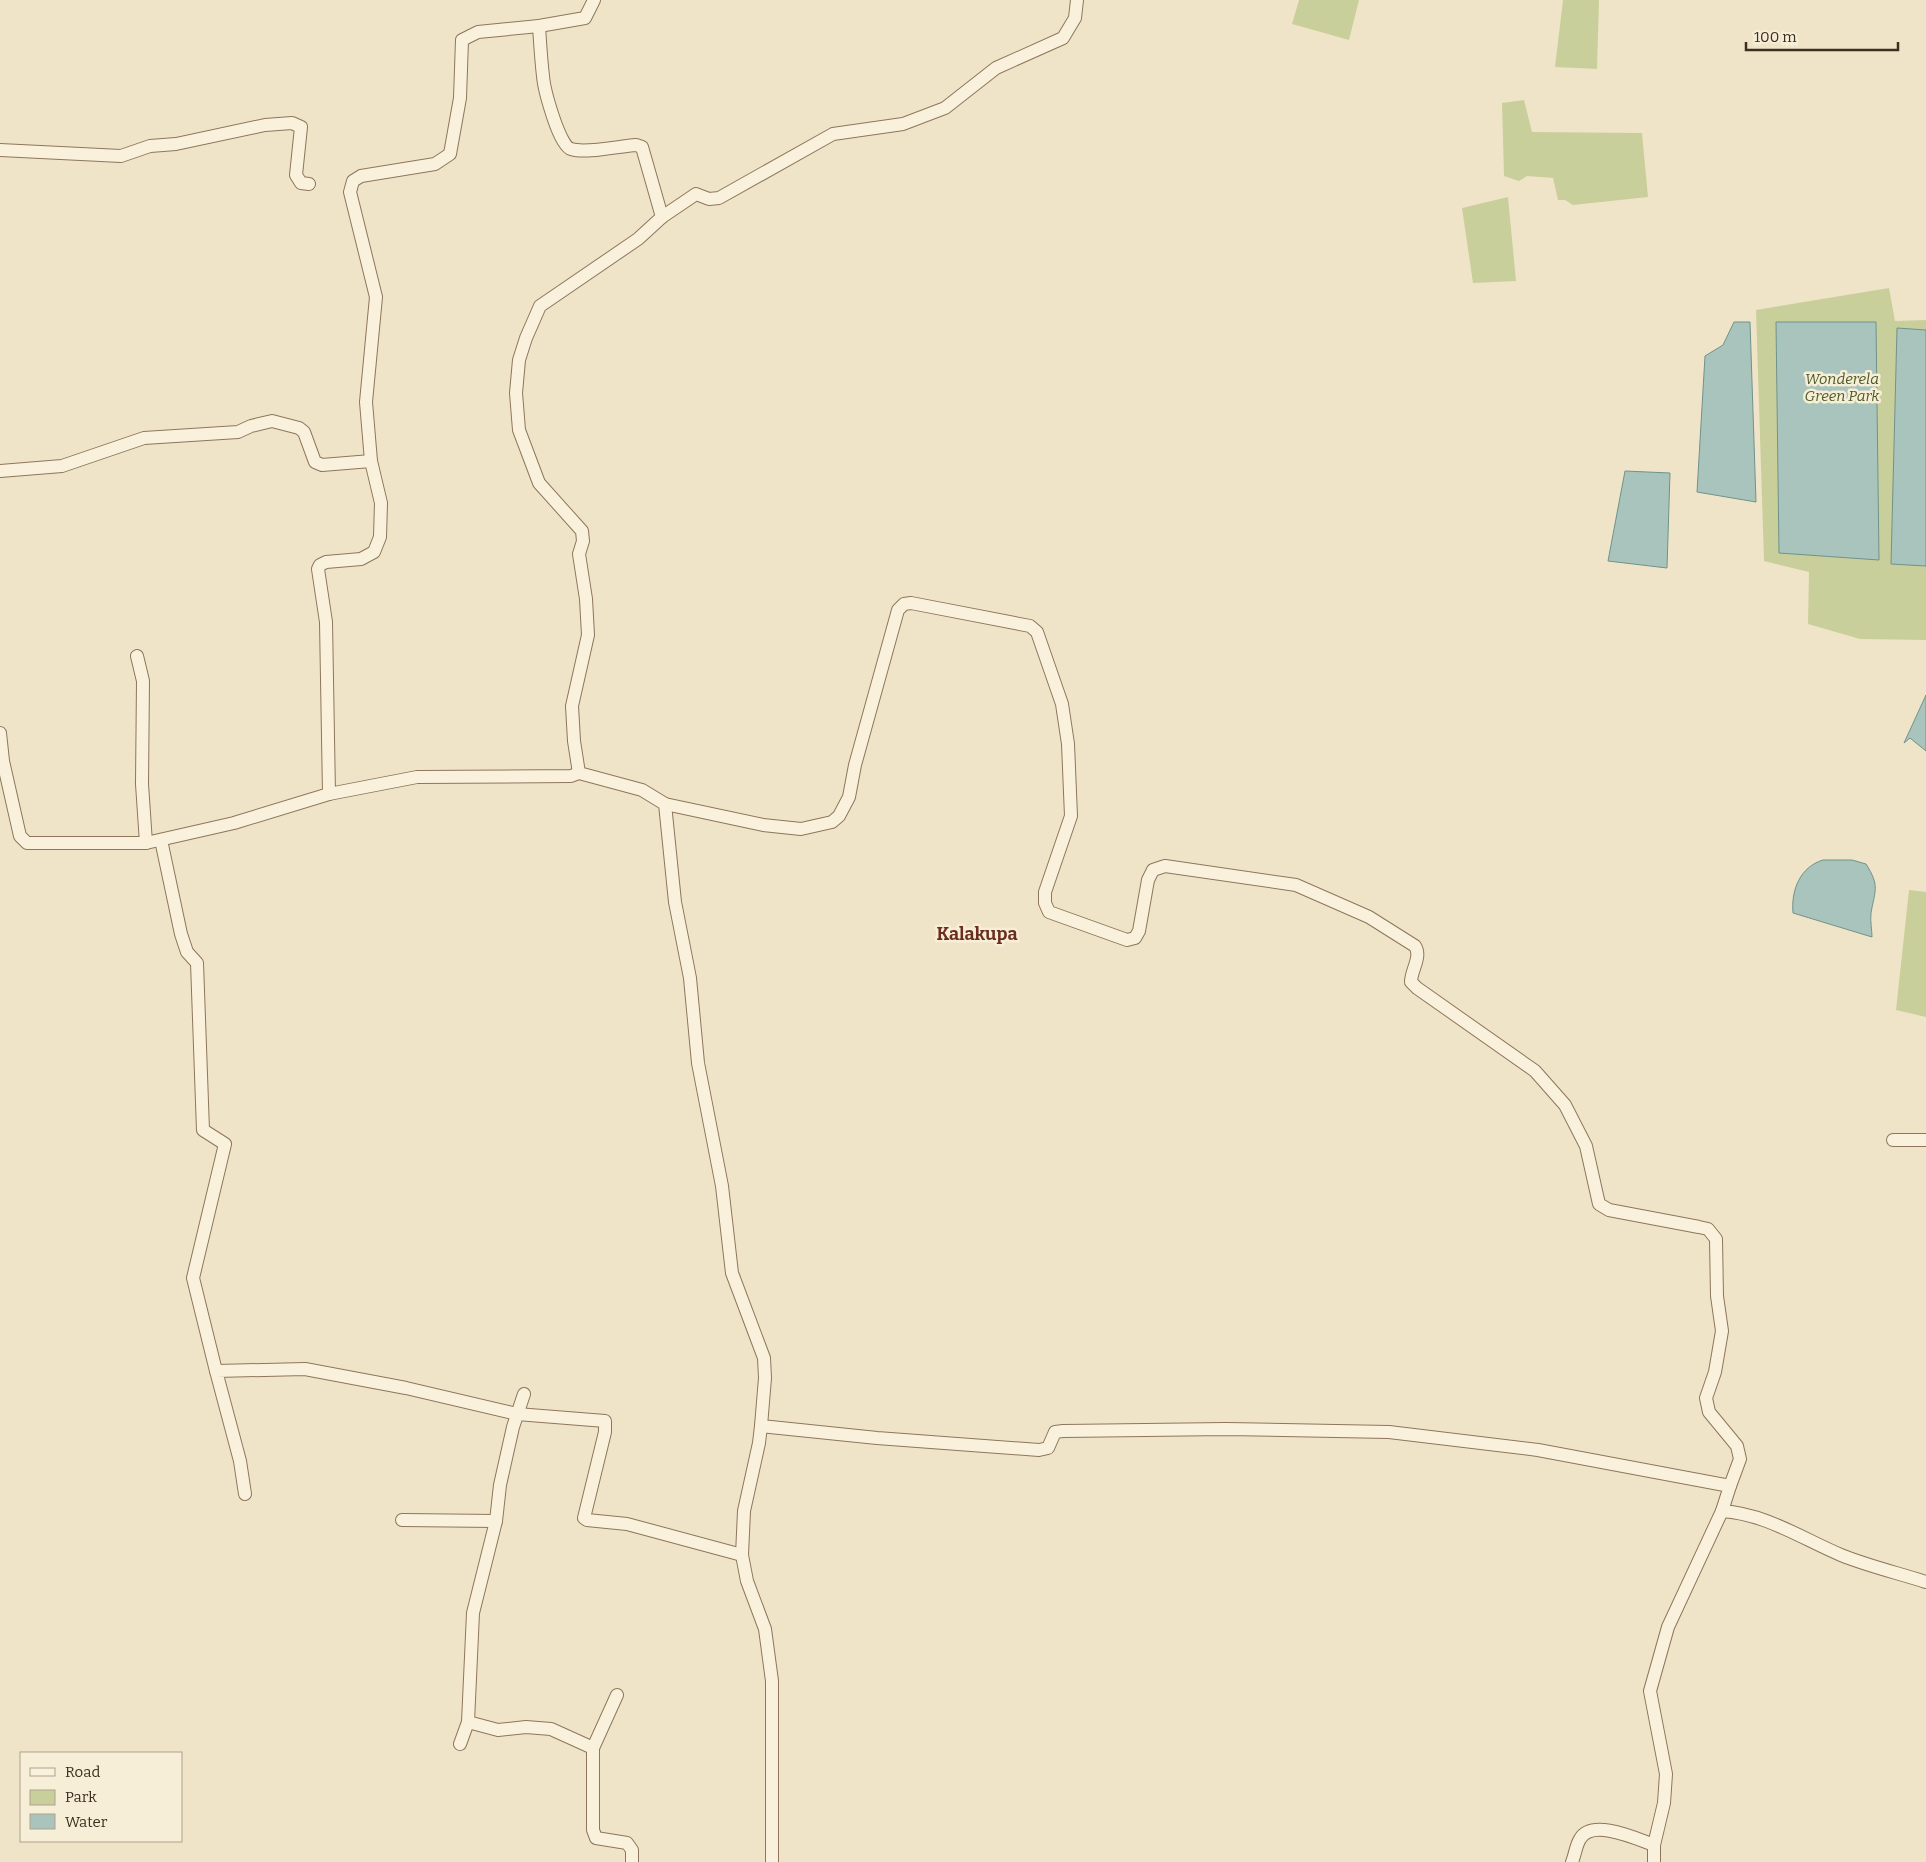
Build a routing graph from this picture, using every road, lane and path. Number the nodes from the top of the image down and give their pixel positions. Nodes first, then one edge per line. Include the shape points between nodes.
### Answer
1 (594, 0) edge
2 (1077, 0) edge
3 (540, 26) junction
4 (0, 150) edge
5 (309, 184) dead end
6 (662, 218) junction
7 (371, 461) junction
8 (0, 471) edge
9 (137, 656) dead end
10 (0, 733) edge
11 (579, 773) junction
12 (329, 794) junction
13 (664, 804) junction
14 (162, 840) junction
15 (146, 843) junction
16 (1893, 1140) dead end
17 (1926, 1140) edge
18 (216, 1371) junction
19 (524, 1394) dead end
20 (517, 1414) junction
21 (761, 1426) junction
22 (1730, 1486) junction
23 (245, 1494) dead end
24 (1722, 1511) junction
25 (402, 1520) dead end
26 (496, 1521) junction
27 (742, 1555) junction
28 (1926, 1582) edge
29 (617, 1695) dead end
30 (468, 1722) junction
31 (460, 1744) dead end
32 (594, 1748) junction
33 (1654, 1845) junction
34 (632, 1862) edge
35 (772, 1862) edge
36 (1572, 1862) edge
37 (1654, 1862) edge

1 - 3 street via 585,18
2 - 6 street via 1075,18 1063,38 996,68 945,108 904,124 833,134 719,198 709,199 696,194
3 - 6 street via 543,77 564,146 581,150 642,147
3 - 7 street via 478,32 462,40 460,98 450,154 435,164 361,176 352,181 350,192 376,297 366,402
4 - 5 street via 121,156 150,146 176,144 265,124 292,123 301,127 296,175 301,182
6 - 11 street via 540,306 519,360 516,393 519,430 539,483 582,531 579,554 588,635 572,706
7 - 8 street via 322,465 315,462 304,432 272,421 238,432 144,438 62,466
7 - 12 street via 381,503 380,537 374,552 362,559 326,562 318,569 326,622
9 - 15 street via 143,681 142,784
10 - 15 street via 20,836 27,843
11 - 12 street via 571,776 417,777
11 - 13 street via 642,790
12 - 14 street via 234,823
13 - 21 street via 675,902 690,978 698,1064 722,1186 732,1273 764,1358
13 - 22 street via 763,825 801,829 832,822 840,816 849,797 898,610 904,604 1030,626 1037,632 1062,704 1068,744 1071,816 1045,892 1049,912 1127,940 1135,938 1148,880 1153,870 1165,866 1296,885 1369,917 1415,946 1418,956 1411,982 1534,1071 1565,1105 1586,1146 1599,1204 1609,1210 1699,1226 1713,1233 1722,1331 1715,1372 1706,1398 1709,1412 1737,1446 1740,1460
14 - 15 street
14 - 18 street via 181,934 187,952 197,963 203,1130 225,1144 193,1278
16 - 17 street
18 - 20 street via 305,1369
18 - 23 street via 240,1461
19 - 20 street
20 - 26 street via 500,1485
20 - 27 street via 605,1422 584,1514 587,1520 627,1524
21 - 22 street via 1039,1450 1048,1448 1055,1432 1063,1431 1389,1432 1538,1450
21 - 27 street via 744,1511
22 - 24 street
24 - 28 street via 1742,1512 1842,1555
24 - 33 street via 1668,1627 1650,1691 1666,1774 1664,1802
25 - 26 street
26 - 30 street via 473,1613
27 - 35 street via 747,1581 765,1628 772,1681
29 - 32 street
30 - 31 street
30 - 32 street via 498,1730 526,1727 551,1730
32 - 34 street via 596,1838 627,1844 632,1850
33 - 36 street via 1612,1830 1589,1831 1580,1838
33 - 37 street

